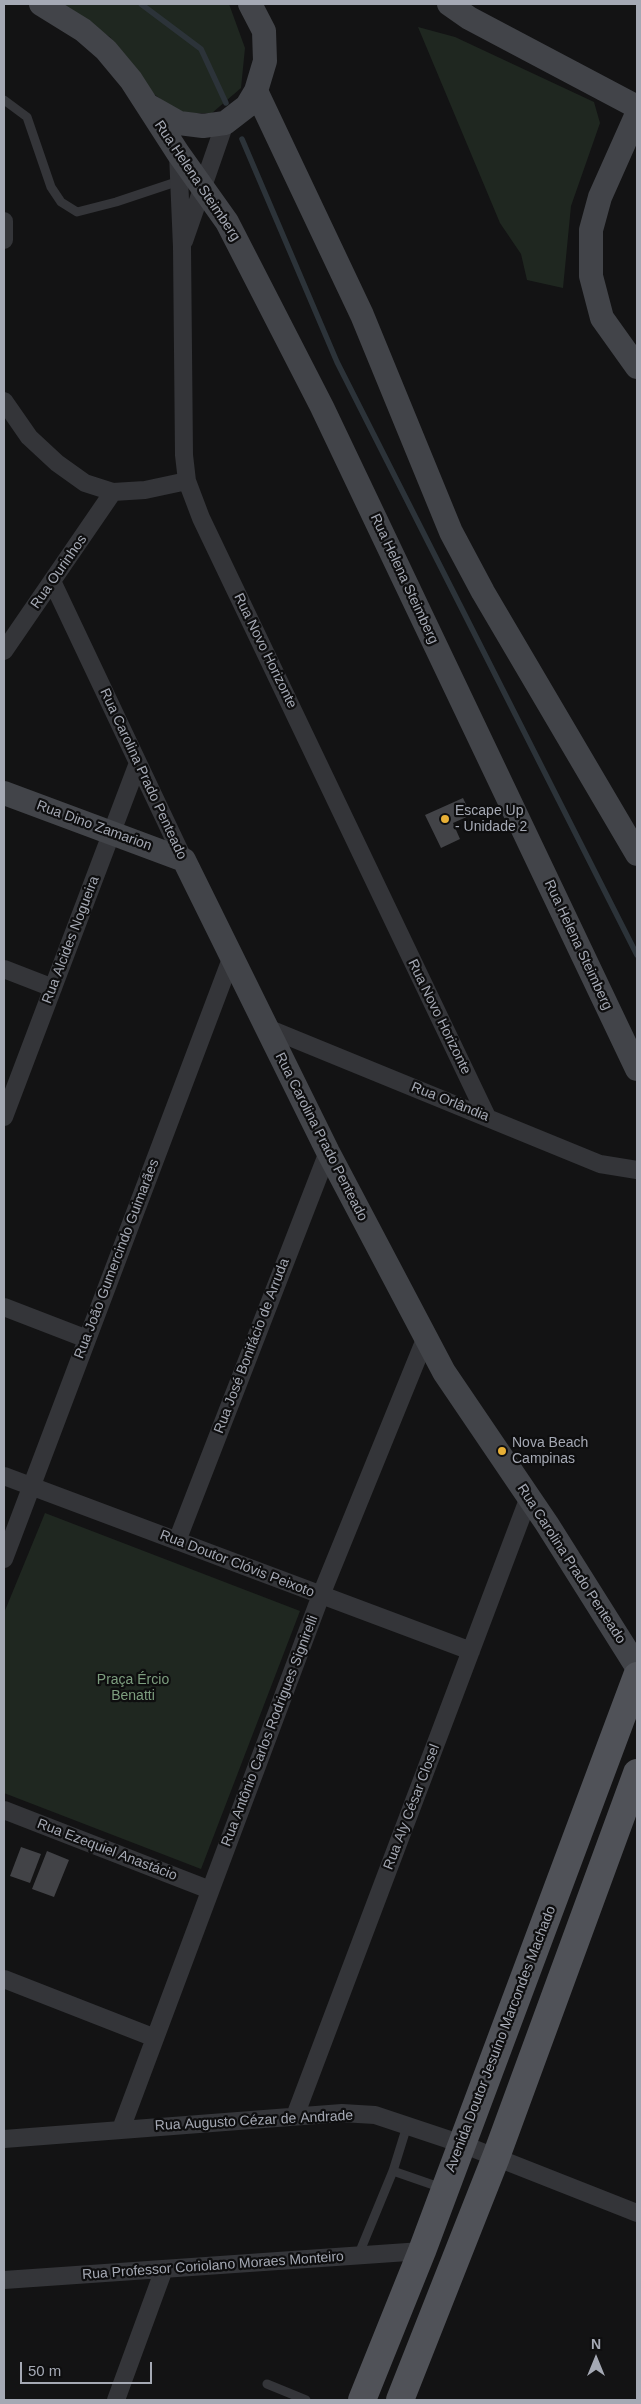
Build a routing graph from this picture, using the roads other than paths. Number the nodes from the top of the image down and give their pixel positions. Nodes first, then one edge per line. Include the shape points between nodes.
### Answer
1 (41, 4) edge
2 (250, 4) edge
3 (261, 4) edge
4 (449, 4) edge
5 (264, 31) junction
6 (256, 91) junction
7 (4, 100) edge
8 (146, 104) junction
9 (637, 107) edge
10 (637, 114) edge
11 (225, 124) junction
12 (178, 153) junction
13 (179, 181) junction
14 (204, 188) junction
15 (4, 221) edge
16 (4, 240) edge
17 (182, 247) junction
18 (637, 368) edge
19 (4, 401) edge
20 (187, 481) junction
21 (113, 492) junction
22 (52, 582) junction
23 (4, 651) edge
24 (138, 763) junction
25 (4, 793) edge
26 (111, 833) junction
27 (637, 854) edge
28 (184, 860) junction
29 (231, 959) junction
30 (4, 969) edge
31 (53, 988) junction
32 (265, 1028) junction
33 (637, 1069) edge
34 (4, 1117) edge
35 (487, 1117) junction
36 (328, 1152) junction
37 (637, 1170) edge
38 (4, 1307) edge
39 (426, 1337) junction
40 (87, 1338) junction
41 (4, 1476) edge
42 (31, 1486) junction
43 (529, 1497) junction
44 (177, 1541) junction
45 (4, 1559) edge
46 (321, 1595) junction
47 (471, 1651) junction
48 (637, 1667) edge
49 (637, 1676) edge
50 (635, 1784) edge
51 (4, 1810) edge
52 (210, 1890) junction
53 (4, 1979) edge
54 (155, 2038) junction
55 (295, 2116) junction
56 (407, 2126) junction
57 (121, 2128) junction
58 (4, 2139) edge
59 (462, 2144) junction
60 (496, 2157) junction
61 (392, 2171) junction
62 (445, 2189) junction
63 (637, 2213) edge
64 (422, 2251) junction
65 (358, 2256) junction
66 (164, 2269) junction
67 (4, 2280) edge
68 (267, 2384) dead end
69 (116, 2400) edge
70 (306, 2400) edge
71 (362, 2400) edge
72 (400, 2400) edge

1 - 8 main road via 83,30 106,50
2 - 5 main road
3 - 5 street
4 - 9 main road via 469,18
5 - 6 main road via 265,61
6 - 11 main road via 246,106
6 - 27 main road via 362,315 451,532
7 - 13 lane via 27,117 51,187 61,202 77,212
8 - 11 main road via 179,123
8 - 12 main road, Rua Helena Steimberg
10 - 18 main road via 600,197 591,230 591,276 602,318
11 - 14 street
12 - 13 street, Rua Novo Horizonte
12 - 14 main road, Rua Helena Steimberg
13 - 17 street, Rua Novo Horizonte
14 - 17 street
14 - 33 main road, Rua Helena Steimberg via 227,222 322,407
15 - 16 street
17 - 20 street, Rua Novo Horizonte
19 - 21 street via 29,437 57,463 85,482
20 - 21 street via 145,490
20 - 35 street, Rua Novo Horizonte via 201,518
21 - 22 street, Rua Ourinhos
22 - 23 street, Rua Ourinhos
22 - 24 street, Rua Carolina Prado Penteado
24 - 26 street, Rua Alcides Nogueira
24 - 28 street, Rua Carolina Prado Penteado
25 - 26 main road, Rua Dino Zamarion
26 - 28 main road, Rua Dino Zamarion
26 - 31 street, Rua Alcides Nogueira
28 - 29 main road, Rua Carolina Prado Penteado
29 - 32 main road, Rua Carolina Prado Penteado
29 - 40 street, Rua João Gumercindo Guimarães
30 - 31 street
31 - 34 street, Rua Alcides Nogueira
32 - 35 street, Rua Orlândia
32 - 36 main road, Rua Carolina Prado Penteado
35 - 37 street, Rua Orlândia via 600,1164
36 - 39 main road, Rua Carolina Prado Penteado
36 - 44 street, Rua José Bonifácio de Arruda
38 - 40 street
39 - 43 main road, Rua Carolina Prado Penteado via 444,1372
39 - 46 street, Rua Antônio Carlos Rodrigues Signirelli
40 - 42 street, Rua João Gumercindo Guimarães
41 - 42 street, Rua Doutor Clóvis Peixoto
42 - 44 street, Rua Doutor Clóvis Peixoto
42 - 45 street, Rua João Gumercindo Guimarães
43 - 47 street, Rua Aly César Closel
43 - 48 main road, Rua Carolina Prado Penteado
44 - 46 street, Rua Doutor Clóvis Peixoto
46 - 47 street, Rua Doutor Clóvis Peixoto
46 - 52 street, Rua Antônio Carlos Rodrigues Signirelli
47 - 55 street, Rua Aly César Closel
49 - 59 main road, Avenida Doutor Jesuíno Marcondes Machado
50 - 60 main road
51 - 52 street, Rua Ezequiel Anastácio
52 - 54 street, Rua Antônio Carlos Rodrigues Signirelli
53 - 54 street
54 - 57 street, Rua Antônio Carlos Rodrigues Signirelli
55 - 56 street, Rua Augusto Cézar de Andrade via 374,2115
55 - 57 street, Rua Augusto Cézar de Andrade
56 - 59 street, Rua Augusto Cézar de Andrade
56 - 61 lane
57 - 58 street, Rua Augusto Cézar de Andrade
59 - 60 street, Rua Augusto Cézar de Andrade
59 - 62 main road, Avenida Doutor Jesuíno Marcondes Machado
60 - 63 street, Rua Augusto Cézar de Andrade
60 - 72 main road
61 - 62 lane
61 - 65 lane
62 - 64 main road, Avenida Doutor Jesuíno Marcondes Machado
64 - 65 street, Rua Professor Coriolano Moraes Monteiro
64 - 71 main road, Avenida Doutor Jesuíno Marcondes Machado
65 - 66 street, Rua Professor Coriolano Moraes Monteiro
66 - 67 street, Rua Professor Coriolano Moraes Monteiro
66 - 69 street
68 - 70 lane

